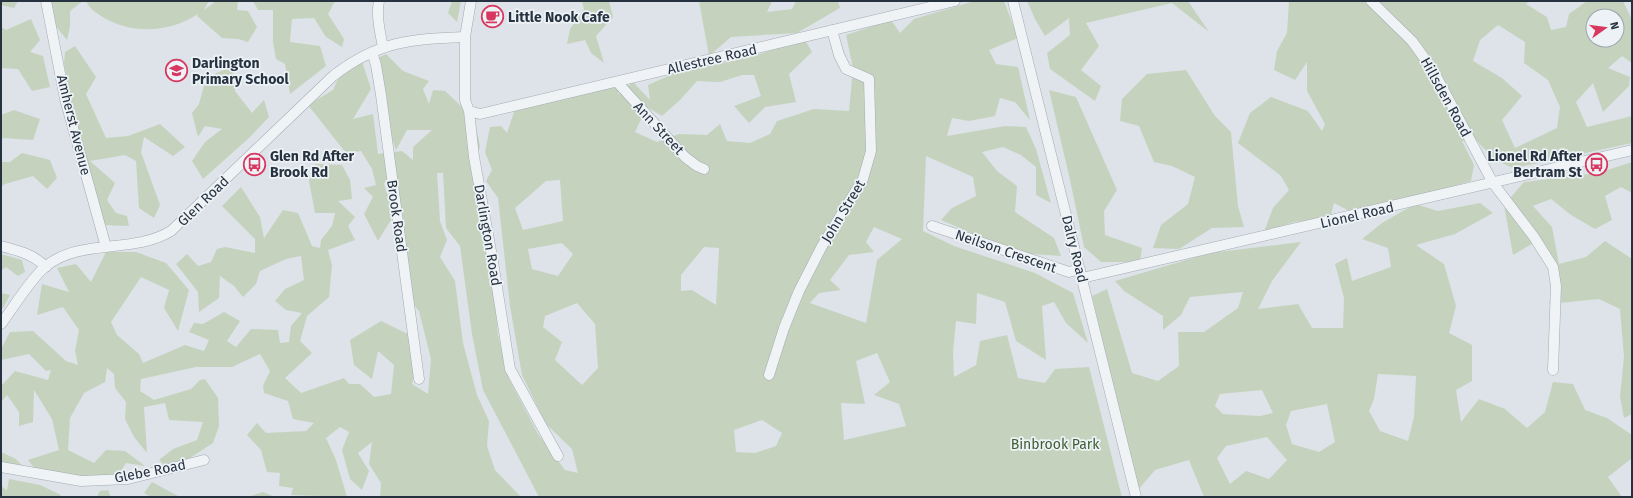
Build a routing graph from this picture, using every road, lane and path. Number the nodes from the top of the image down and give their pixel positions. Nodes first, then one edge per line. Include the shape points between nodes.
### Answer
1 (46, 1) edge
2 (378, 1) edge
3 (471, 1) edge
4 (955, 1) edge
5 (1013, 1) edge
6 (1371, 1) edge
7 (832, 30) junction
8 (465, 37) junction
9 (383, 47) junction
10 (372, 52) junction
11 (617, 82) junction
12 (469, 111) junction
13 (1632, 150) edge
14 (704, 169) dead end
15 (1494, 183) junction
16 (932, 226) dead end
17 (1, 246) edge
18 (106, 247) junction
19 (46, 267) junction
20 (1081, 274) junction
21 (1, 324) edge
22 (1553, 370) dead end
23 (769, 375) dead end
24 (419, 379) dead end
25 (558, 456) dead end
26 (204, 460) dead end
27 (1, 467) edge
28 (1136, 497) edge

1 - 18 street, Amherst Avenue via 65,99
2 - 9 street
3 - 8 street, Darlington Road
4 - 7 street, Allestree Road
5 - 20 street, Dalry Road
6 - 15 street, Hillsden Road via 1412,41 1434,70
7 - 11 street, Allestree Road
7 - 23 street, John Street via 846,69 869,79 871,151 864,179 822,246 799,291
8 - 9 street, Glen Road via 426,39
8 - 12 street, Darlington Road via 465,100
9 - 10 street, Glen Road
10 - 18 street, Glen Road via 350,63 333,76 171,231 162,237 145,242
10 - 24 street, Brook Road via 381,95
11 - 12 street, Allestree Road via 480,114
11 - 14 street, Ann Street via 685,157
12 - 25 street, Darlington Road via 474,157 510,369
13 - 15 street, Lionel Road
15 - 20 street, Lionel Road
15 - 22 street, Hillsden Road via 1553,267 1556,286
16 - 20 street, Neilson Crescent
17 - 19 street via 23,252
18 - 19 street, Glen Road via 74,252
19 - 21 street, Glen Road
20 - 28 street, Dalry Road
26 - 27 street, Glebe Road via 128,478 81,481

